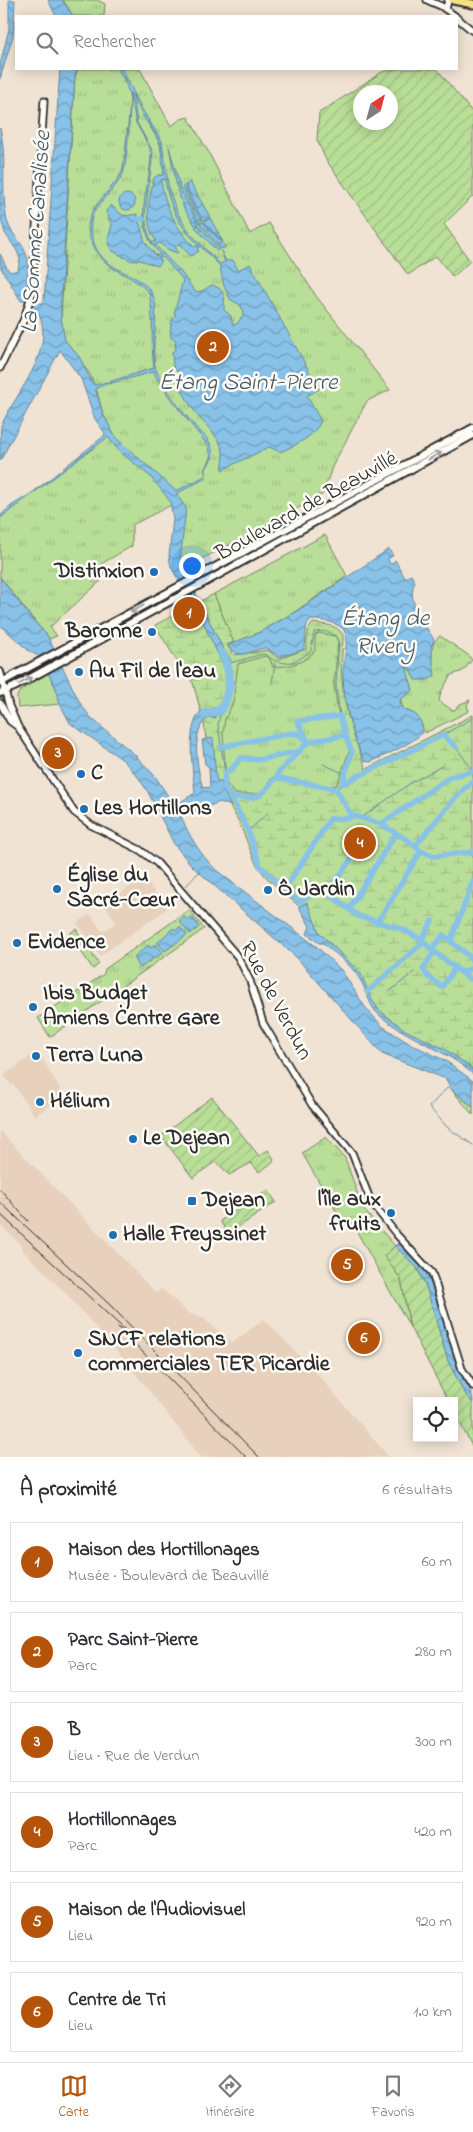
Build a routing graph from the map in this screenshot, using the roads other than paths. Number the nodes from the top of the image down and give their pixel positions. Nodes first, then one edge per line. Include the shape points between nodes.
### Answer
1 (426, 0) edge
2 (448, 0) edge
3 (454, 0) edge
4 (473, 4) edge
5 (446, 9) junction
6 (454, 15) edge
7 (455, 15) edge
8 (458, 18) edge
9 (473, 31) edge
10 (44, 101) dead end
11 (0, 368) edge
12 (473, 428) edge
13 (473, 436) edge
14 (0, 672) edge
15 (2, 682) edge
16 (3, 692) edge
17 (0, 703) edge
18 (18, 727) junction
19 (473, 1386) edge

1 - 5 street
2 - 5 street
3 - 4 main road
3 - 7 street
5 - 6 street
8 - 9 street
10 - 11 street via 31,296 20,328
12 -> 15 main road, Boulevard de Beauvillé
16 -> 13 main road, Boulevard de Beauvillé
14 - 15 main road
15 - 16 main road
16 - 18 street, Rue de Verdun
17 - 18 street, Rue de Verdun via 10,721
18 - 19 street, Rue de Verdun via 74,812 91,825 140,850 157,864 238,957 264,1023 312,1106 352,1153 371,1202 432,1273 462,1369

